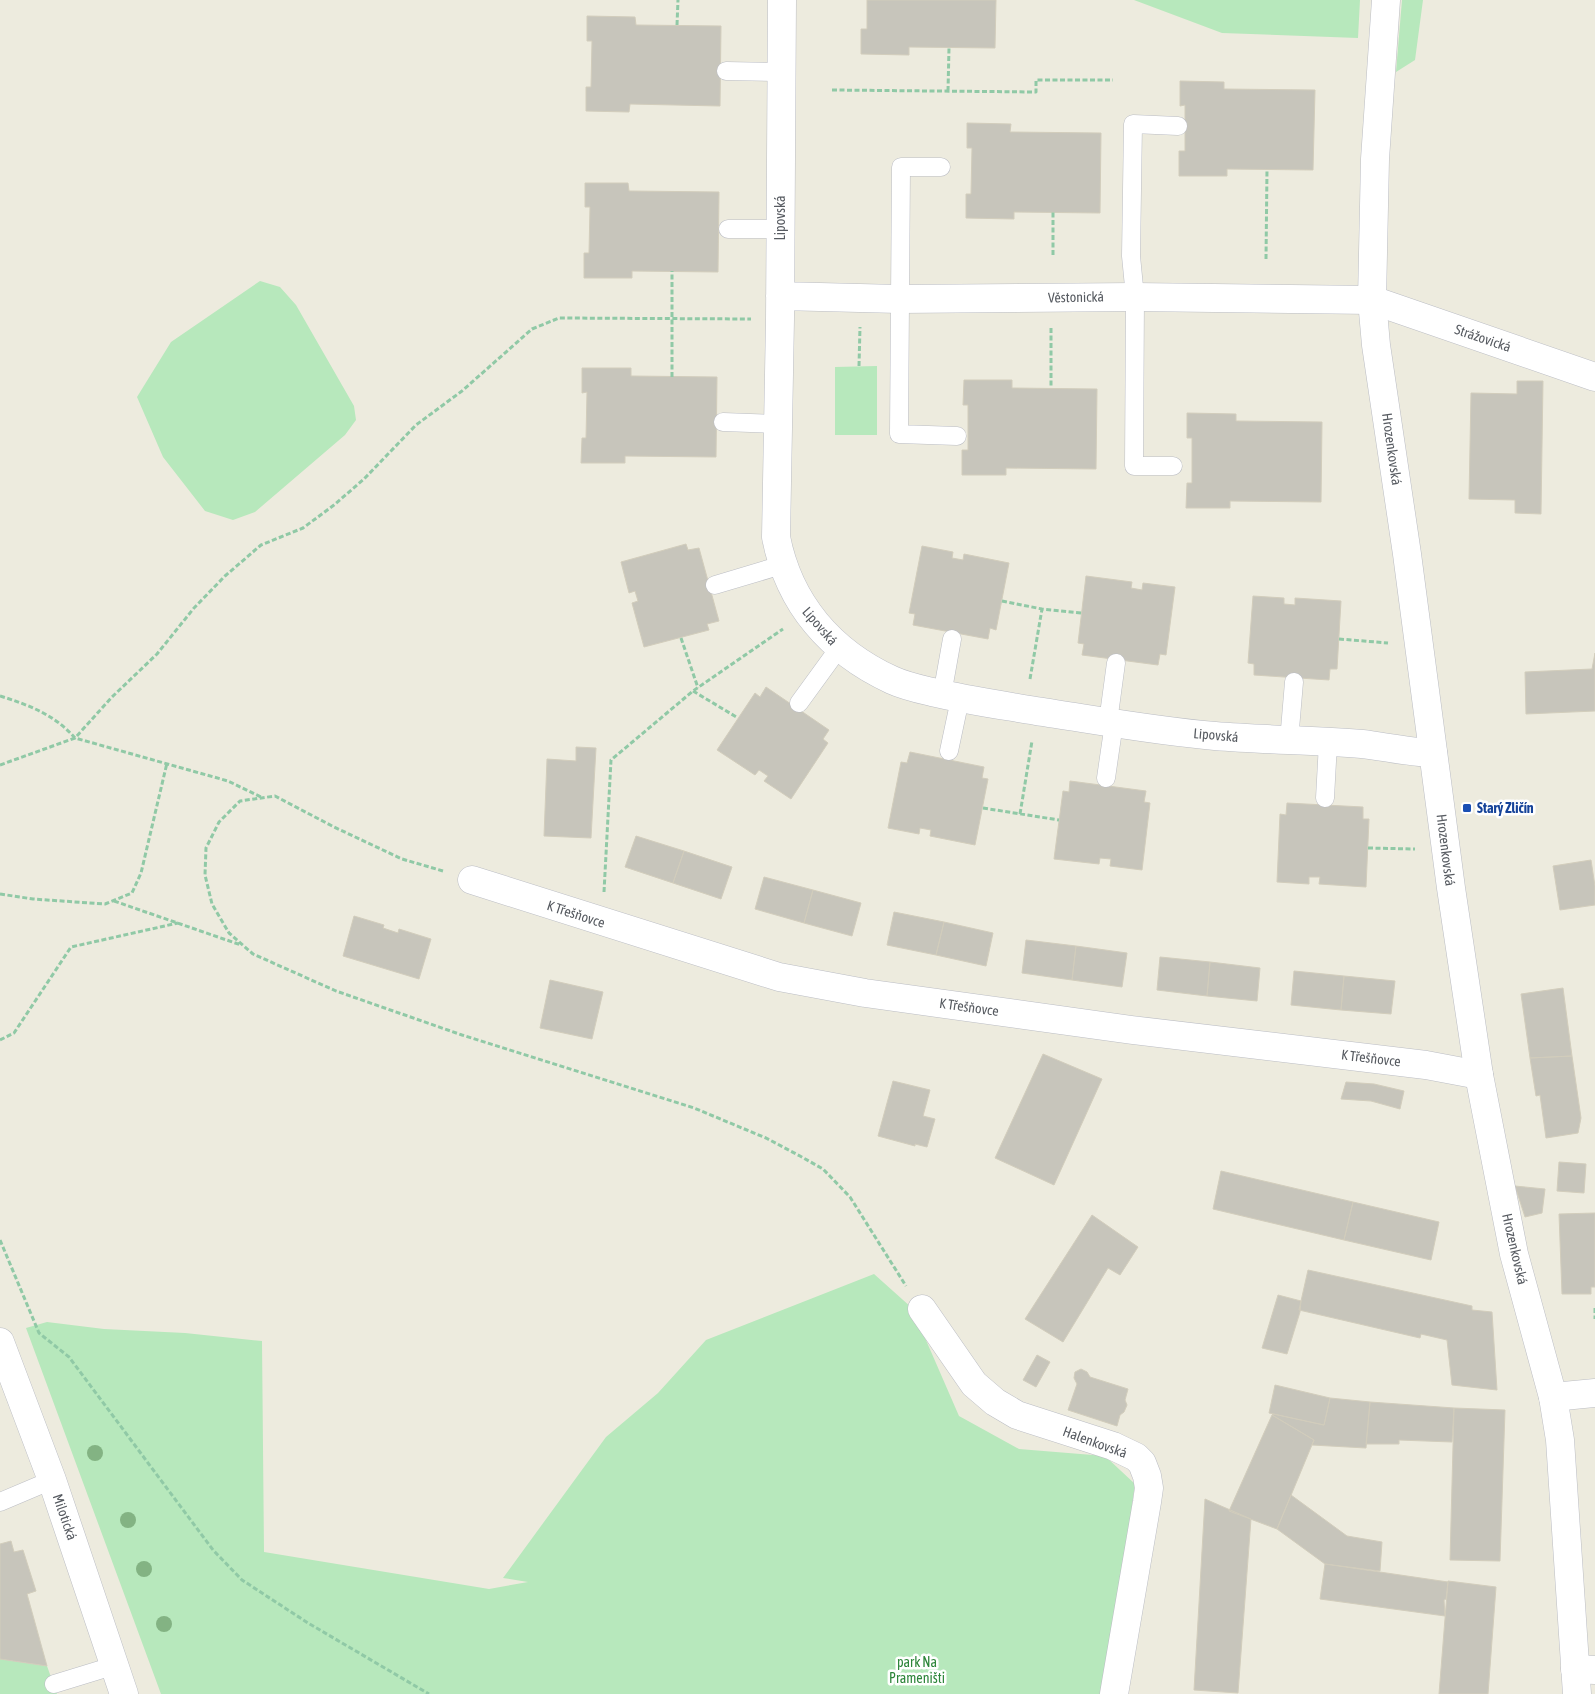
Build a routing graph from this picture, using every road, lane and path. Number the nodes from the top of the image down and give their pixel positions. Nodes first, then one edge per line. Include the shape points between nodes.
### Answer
1 (678, 0) edge
2 (782, 0) edge
3 (1386, 0) edge
4 (678, 25) dead end
5 (948, 48) dead end
6 (726, 71) dead end
7 (780, 72) junction
8 (1113, 80) dead end
9 (832, 90) dead end
10 (948, 91) junction
11 (1178, 126) dead end
12 (942, 167) dead end
13 (1267, 169) dead end
14 (1053, 212) dead end
15 (728, 229) dead end
16 (779, 229) junction
17 (1053, 255) dead end
18 (1266, 259) dead end
19 (672, 271) dead end
20 (780, 296) junction
21 (1135, 297) junction
22 (899, 299) junction
23 (1372, 300) junction
24 (673, 319) junction
25 (752, 319) dead end
26 (860, 322) dead end
27 (1051, 325) dead end
28 (859, 366) dead end
29 (672, 377) dead end
30 (1595, 377) edge
31 (1051, 388) dead end
32 (723, 422) dead end
33 (778, 424) junction
34 (957, 436) dead end
35 (1173, 466) dead end
36 (782, 565) junction
37 (714, 584) dead end
38 (1002, 601) dead end
39 (1042, 609) junction
40 (1082, 613) dead end
41 (790, 624) dead end
42 (681, 638) dead end
43 (952, 639) dead end
44 (1339, 639) dead end
45 (1378, 642) dead end
46 (839, 648) junction
47 (1116, 663) dead end
48 (1294, 682) dead end
49 (698, 688) junction
50 (1029, 688) dead end
51 (693, 691) junction
52 (0, 696) edge
53 (951, 697) junction
54 (799, 704) dead end
55 (738, 718) dead end
56 (1111, 723) junction
57 (1033, 733) dead end
58 (75, 738) junction
59 (1290, 741) junction
60 (1328, 743) junction
61 (949, 751) dead end
62 (1434, 753) junction
63 (166, 763) junction
64 (0, 765) edge
65 (1106, 778) dead end
66 (262, 798) junction
67 (1325, 798) dead end
68 (983, 808) dead end
69 (1020, 814) junction
70 (1059, 820) dead end
71 (1368, 848) dead end
72 (1415, 850) dead end
73 (472, 880) joint
74 (0, 894) edge
75 (113, 901) junction
76 (603, 922) junction
77 (178, 923) junction
78 (244, 946) junction
79 (0, 1040) edge
80 (1479, 1075) junction
81 (0, 1240) edge
82 (1594, 1308) edge
83 (922, 1309) joint
84 (1595, 1319) edge
85 (0, 1342) edge
86 (1595, 1393) edge
87 (1553, 1397) junction
88 (52, 1480) junction
89 (0, 1502) edge
90 (116, 1665) junction
91 (1582, 1678) edge
92 (54, 1684) dead end
93 (124, 1694) edge
94 (429, 1694) edge
95 (1114, 1694) edge

1 - 4 path
2 - 7 street, Lipovská
3 - 23 street, Hrozenkovská via 1375,159
5 - 10 path
6 - 7 lane
7 - 16 street, Lipovská
8 - 10 path via 1036,80 1036,92
9 - 10 path
11 - 21 lane via 1133,124 1131,256
12 - 22 lane via 901,167
13 - 18 path
14 - 17 path
15 - 16 lane
16 - 20 street, Lipovská
19 - 24 path
20 - 22 street, Věstonická
20 - 33 street, Lipovská
21 - 22 street, Věstonická
21 - 23 street, Věstonická
21 - 35 lane via 1134,466
22 - 34 lane via 899,434
23 - 30 street, Strážovická
23 - 62 street, Hrozenkovská
24 - 25 path
24 - 29 path
24 - 58 path via 559,318 532,329 462,391 416,425 334,505 303,528 261,545 225,576 157,654
26 - 28 path
27 - 31 path
32 - 33 lane
33 - 36 street, Lipovská via 776,537
36 - 37 lane
36 - 46 street, Lipovská via 796,596
38 - 39 path
39 - 40 path
39 - 50 path
41 - 49 path
42 - 49 path
43 - 53 lane
44 - 45 path
46 - 53 street, Lipovská via 893,680
46 - 54 lane
47 - 56 lane
48 - 59 lane
49 - 51 path
51 - 55 path
51 - 76 path via 610,760
52 - 58 path via 42,711
53 - 56 street, Lipovská
53 - 61 lane
56 - 59 street, Lipovská via 1214,736
56 - 65 lane
57 - 69 path
58 - 63 path
58 - 64 path
59 - 60 street, Lipovská
60 - 62 street, Lipovská
60 - 67 lane
62 - 80 street, Hrozenkovská
63 - 66 path via 228,781
63 - 75 path via 142,872 132,893
66 - 73 path via 275,796 402,859
66 - 78 path via 240,801 219,822 206,848 204,875 212,904 229,933
68 - 69 path
69 - 70 path
71 - 72 path
73 - 76 street, K Třešňovce
74 - 75 path via 105,904
75 - 77 path
76 - 80 street, K Třešňovce via 779,977 865,993 1132,1030 1426,1065
77 - 78 path
77 - 79 path via 71,947 14,1033
78 - 83 path via 253,954 336,991 694,1108 800,1156 822,1169 850,1197 911,1297
80 - 87 street, Hrozenkovská via 1514,1254
81 - 94 path via 39,1333 69,1357 213,1550 242,1580
82 - 84 path
83 - 95 street, Halenkovská via 974,1384 995,1402 1017,1415 1113,1446 1142,1462 1149,1488
85 - 88 street, Milotická
86 - 87 street
87 - 91 street, Hrozenkovská via 1560,1440
88 - 89 lane
88 - 90 street, Milotická
90 - 92 lane
90 - 93 street, Milotická

